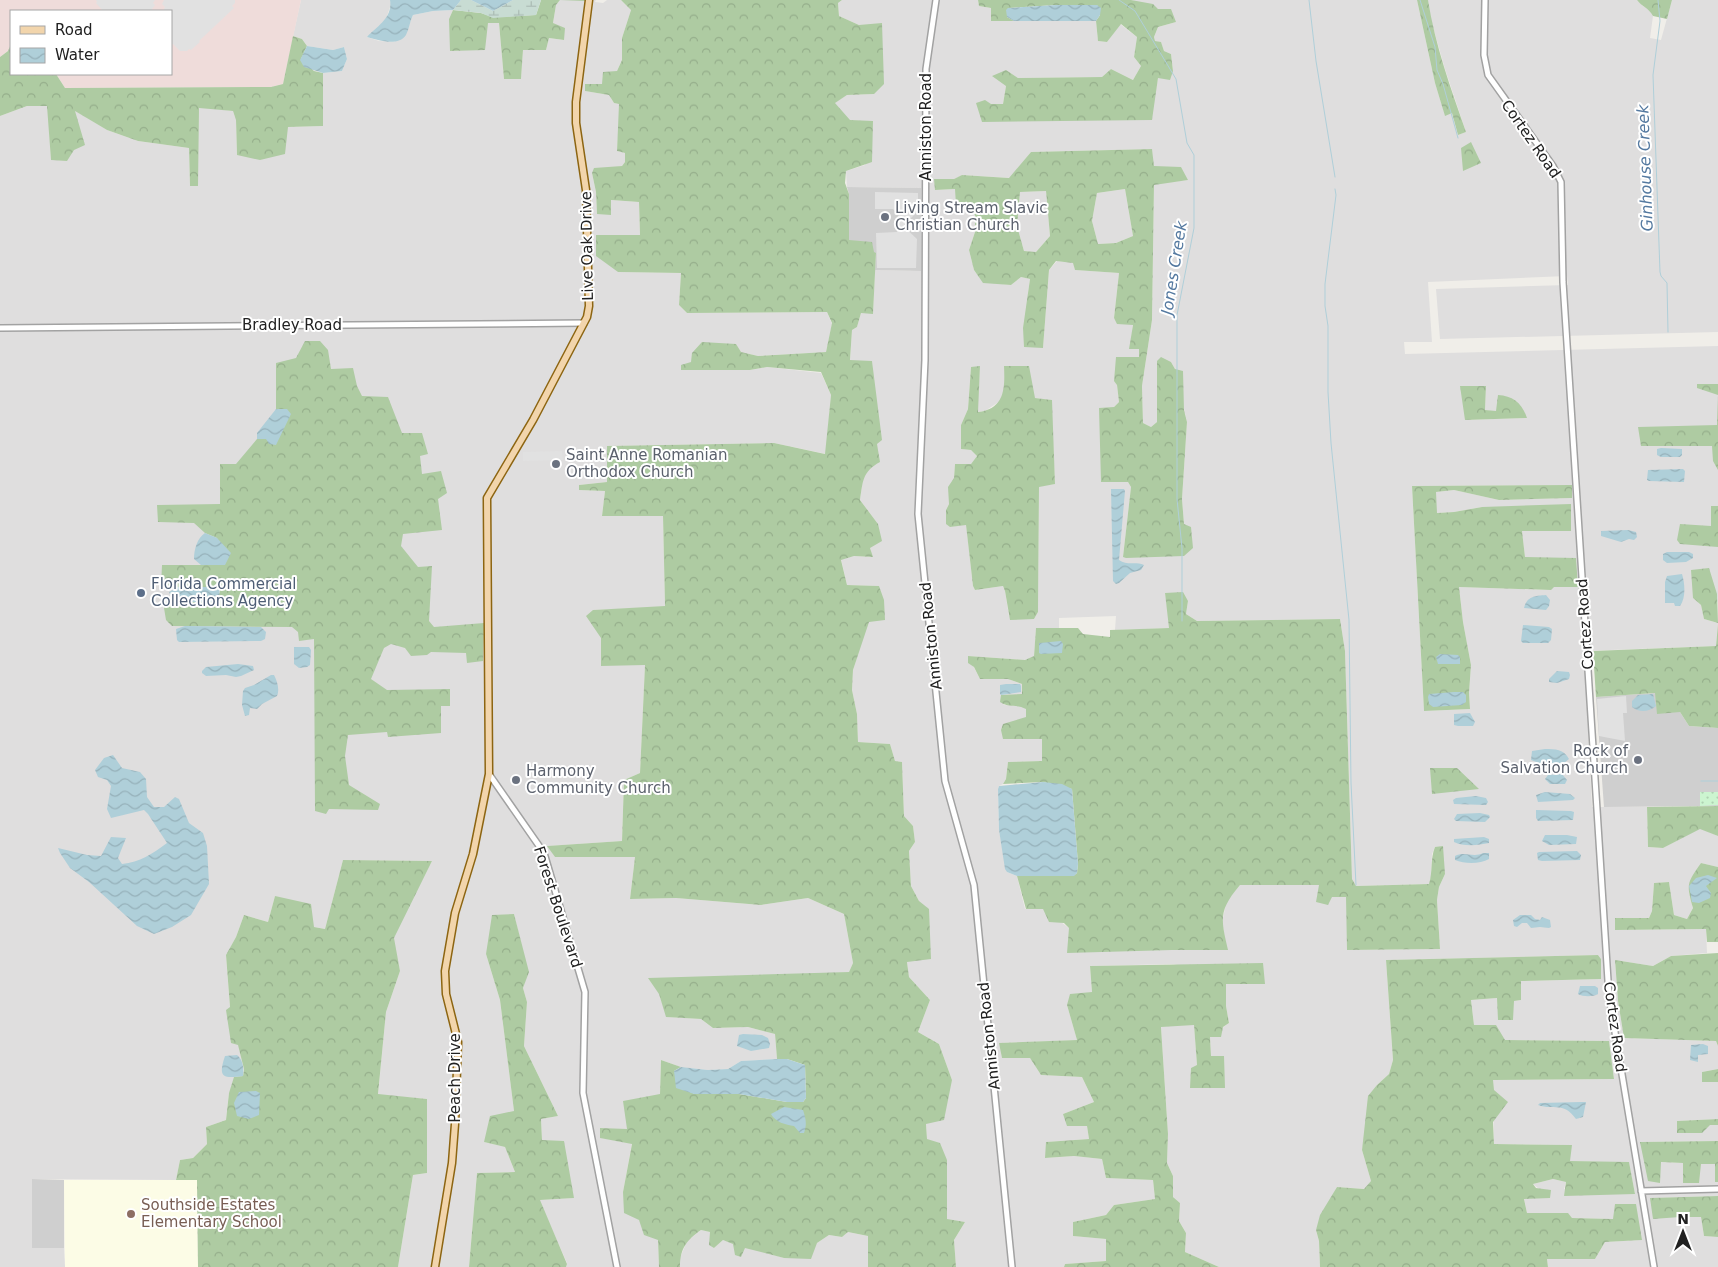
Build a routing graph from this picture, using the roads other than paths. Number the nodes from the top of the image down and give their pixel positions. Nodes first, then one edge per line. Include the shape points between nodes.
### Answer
1 (589, 0) edge
2 (936, 0) edge
3 (1485, 0) edge
4 (584, 323) junction
5 (0, 328) edge
6 (489, 774) junction
7 (1718, 1189) edge
8 (1641, 1191) junction
9 (435, 1267) edge
10 (617, 1267) edge
11 (1012, 1267) edge
12 (1654, 1267) edge

1 - 4 main road, Live Oak Drive via 576,112 588,220 589,306
2 - 11 street, Anniston Road via 926,69 925,361 918,514 945,780 974,885
3 - 8 street, Cortez Road via 1484,55 1488,75 1561,182 1563,282 1609,996
4 - 5 street, Bradley Road
4 - 6 main road, Live Oak Drive via 487,498
6 - 9 main road, Peach Drive via 444,971 458,1042 456,1124
6 - 10 street, Forest Boulevard via 544,853 585,992 583,1093
7 - 8 street
8 - 12 street, Cortez Road

